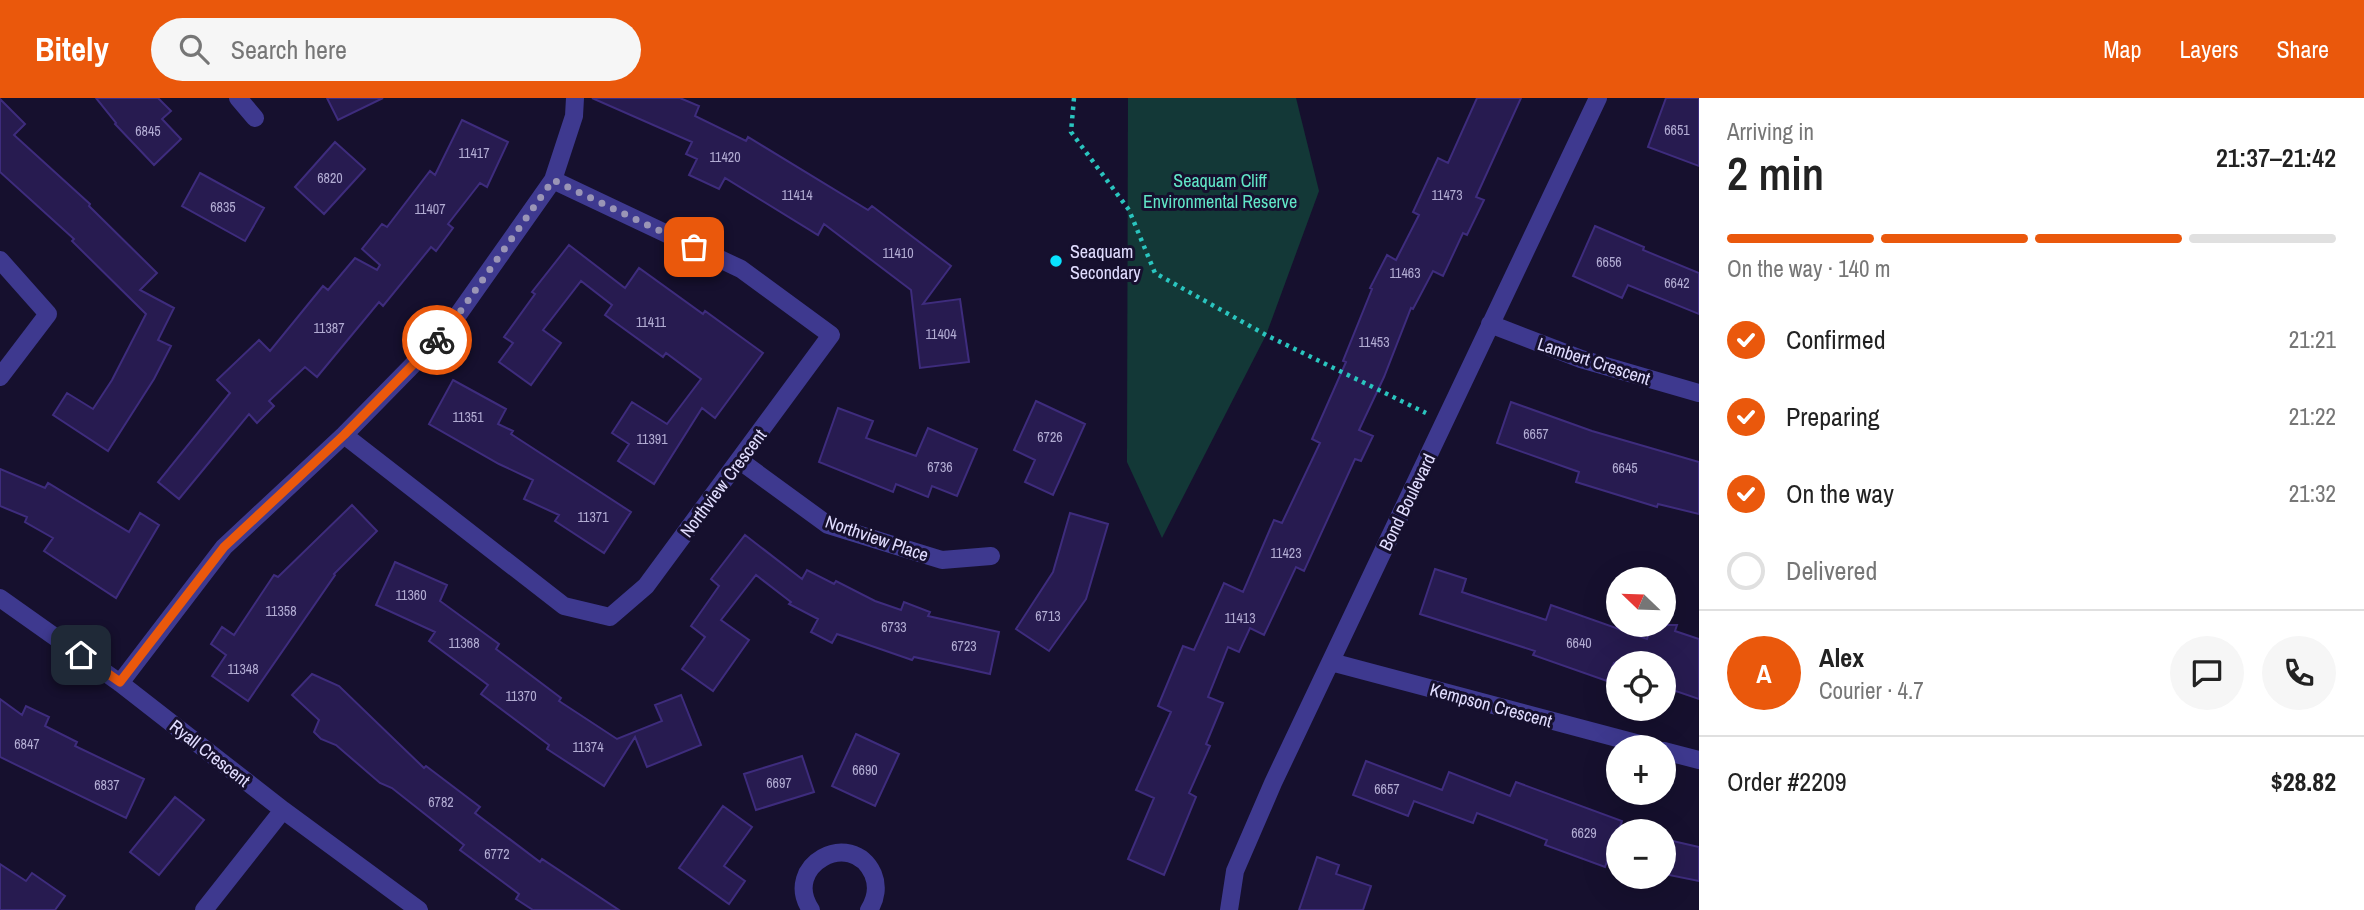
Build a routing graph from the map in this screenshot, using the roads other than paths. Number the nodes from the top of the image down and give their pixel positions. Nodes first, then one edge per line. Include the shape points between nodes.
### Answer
1 (238, 98) edge
2 (575, 98) edge
3 (1598, 98) edge
4 (255, 118) dead end
5 (553, 180) junction
6 (0, 260) edge
7 (1490, 324) junction
8 (0, 377) edge
9 (1699, 393) edge
10 (344, 435) junction
11 (740, 460) junction
12 (991, 556) dead end
13 (0, 598) edge
14 (1331, 662) junction
15 (120, 682) junction
16 (1606, 735) edge
17 (1676, 754) edge
18 (1699, 760) edge
19 (283, 810) junction
20 (204, 910) edge
21 (419, 910) edge
22 (811, 910) edge
23 (869, 910) edge
24 (1229, 910) edge

1 - 4 street
2 - 5 street via 574,116
3 - 7 street, Bond Boulevard
5 - 10 street via 448,329
5 - 11 street, Northview Crescent via 741,269 831,335
6 - 8 street via 48,314
7 - 9 street, Lambert Crescent via 1581,359
7 - 14 street, Bond Boulevard
10 - 11 street, Northview Crescent via 564,606 610,617 646,586
10 - 15 street via 224,547
11 - 12 street, Northview Place via 828,525 942,560
13 - 15 street, Ryall Crescent
14 - 16 street, Kempson Crescent
14 - 24 street, Bond Boulevard via 1235,871
15 - 19 street, Ryall Crescent
17 - 18 street
19 - 20 street
19 - 21 street, Ryall Crescent
22 - 23 street via 804,893 808,870 837,852 860,858 869,867 876,890

